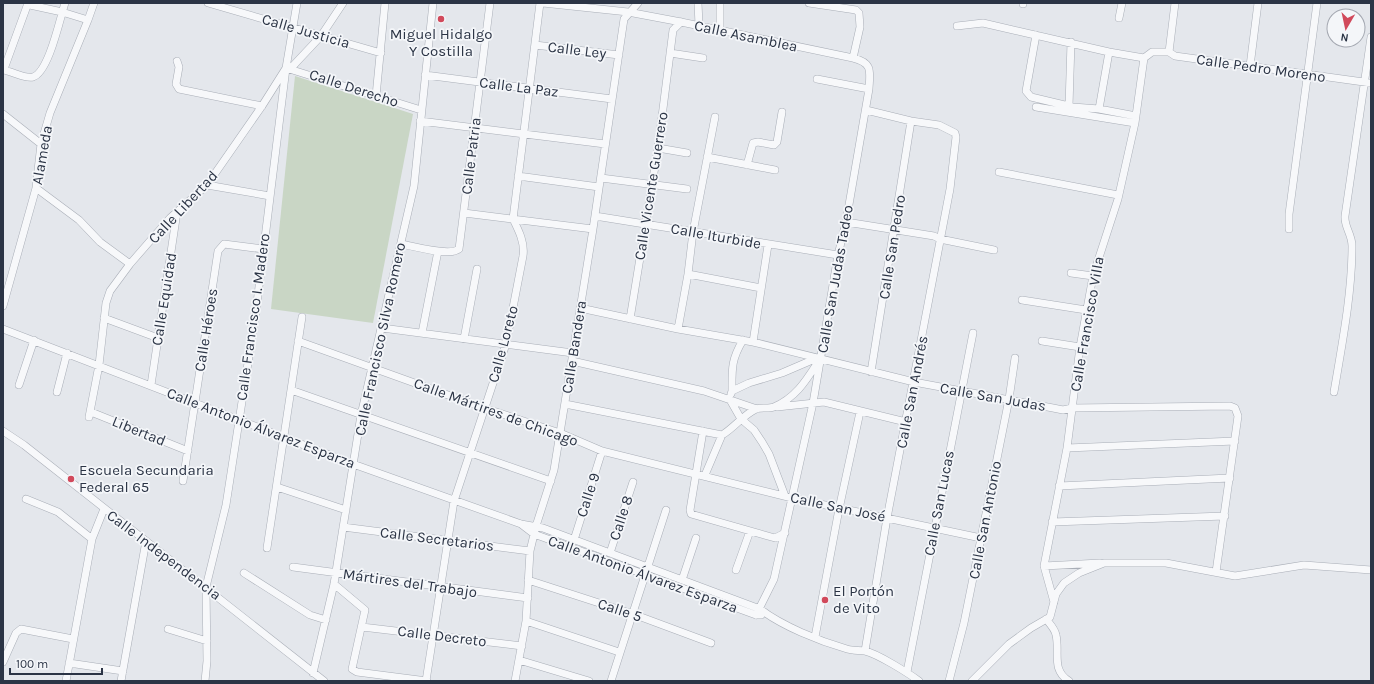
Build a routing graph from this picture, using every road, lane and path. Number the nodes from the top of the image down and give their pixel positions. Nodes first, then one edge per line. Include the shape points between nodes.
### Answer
1 (65, 3) edge
2 (94, 3) edge
3 (208, 3) edge
4 (297, 3) edge
5 (343, 3) edge
6 (385, 3) edge
7 (433, 3) edge
8 (490, 3) edge
9 (540, 3) edge
10 (543, 3) edge
11 (638, 3) edge
12 (698, 3) edge
13 (720, 3) edge
14 (809, 3) edge
15 (1122, 3) edge
16 (1175, 3) edge
17 (1258, 3) edge
18 (1317, 3) edge
19 (600, 6) edge
20 (630, 9) edge
21 (62, 12) junction
22 (1119, 18) dead end
23 (88, 20) junction
24 (681, 22) junction
25 (699, 25) junction
26 (957, 26) dead end
27 (294, 27) junction
28 (720, 30) junction
29 (1036, 35) junction
30 (321, 36) junction
31 (1371, 37) edge
32 (1071, 42) junction
33 (535, 45) junction
34 (1109, 52) junction
35 (1169, 52) junction
36 (381, 53) junction
37 (670, 53) junction
38 (619, 55) junction
39 (703, 58) dead end
40 (853, 58) junction
41 (1144, 58) junction
42 (176, 61) dead end
43 (864, 61) joint
44 (1250, 66) junction
45 (289, 68) junction
46 (3, 69) edge
47 (1308, 75) junction
48 (425, 76) junction
49 (817, 79) dead end
50 (480, 82) junction
51 (1368, 83) edge
52 (529, 88) junction
53 (869, 89) junction
54 (376, 96) junction
55 (612, 99) junction
56 (262, 106) junction
57 (1036, 106) dead end
58 (1069, 106) junction
59 (421, 110) junction
60 (866, 110) junction
61 (1099, 110) junction
62 (782, 112) dead end
63 (3, 114) edge
64 (715, 117) dead end
65 (1136, 120) junction
66 (420, 121) junction
67 (912, 121) junction
68 (475, 128) junction
69 (523, 134) junction
70 (40, 144) junction
71 (605, 144) junction
72 (658, 148) junction
73 (687, 153) dead end
74 (708, 157) junction
75 (748, 165) junction
76 (775, 170) dead end
77 (999, 172) dead end
78 (518, 176) junction
79 (601, 178) junction
80 (208, 185) junction
81 (652, 185) junction
82 (599, 187) junction
83 (36, 188) junction
84 (687, 189) dead end
85 (1118, 195) junction
86 (270, 196) junction
87 (177, 212) junction
88 (464, 213) junction
89 (595, 216) junction
90 (513, 219) junction
91 (846, 222) junction
92 (645, 224) junction
93 (593, 229) junction
94 (1289, 229) dead end
95 (895, 230) junction
96 (693, 232) junction
97 (940, 239) junction
98 (400, 244) junction
99 (768, 245) junction
100 (263, 249) junction
101 (994, 250) dead end
102 (438, 251) junction
103 (838, 255) junction
104 (130, 264) junction
105 (476, 269) dead end
106 (1071, 273) dead end
107 (688, 274) junction
108 (1093, 276) junction
109 (761, 288) junction
110 (1022, 300) dead end
111 (3, 306) edge
112 (580, 308) junction
113 (1086, 310) junction
114 (302, 316) dead end
115 (104, 318) junction
116 (630, 319) junction
117 (382, 328) junction
118 (3, 329) edge
119 (678, 329) junction
120 (422, 333) junction
121 (973, 333) dead end
122 (158, 338) junction
123 (464, 339) junction
124 (34, 340) junction
125 (743, 340) junction
126 (298, 341) junction
127 (1042, 341) dead end
128 (753, 342) junction
129 (506, 344) junction
130 (1080, 347) junction
131 (67, 353) junction
132 (573, 357) junction
133 (819, 358) junction
134 (1015, 358) dead end
135 (99, 365) junction
136 (372, 368) junction
137 (871, 372) junction
138 (914, 382) junction
139 (19, 385) dead end
140 (150, 385) junction
141 (291, 390) junction
142 (732, 391) junction
143 (57, 392) dead end
144 (962, 392) junction
145 (1334, 392) dead end
146 (729, 398) junction
147 (1009, 399) junction
148 (195, 402) junction
149 (813, 403) junction
150 (565, 404) junction
151 (773, 407) junction
152 (484, 408) junction
153 (1072, 408) junction
154 (757, 409) junction
155 (860, 412) junction
156 (90, 414) joint
157 (361, 415) junction
158 (741, 419) junction
159 (239, 420) junction
160 (906, 422) junction
161 (3, 431) edge
162 (705, 432) junction
163 (560, 433) junction
164 (722, 435) junction
165 (284, 437) junction
166 (1235, 441) junction
167 (1067, 448) junction
168 (188, 451) junction
169 (602, 451) junction
170 (469, 453) junction
171 (353, 464) junction
172 (696, 473) junction
173 (705, 475) junction
174 (1230, 478) junction
175 (183, 481) dead end
176 (551, 482) junction
177 (633, 482) dead end
178 (1059, 486) junction
179 (276, 487) junction
180 (788, 497) junction
181 (26, 499) dead end
182 (454, 501) junction
183 (839, 509) junction
184 (104, 510) junction
185 (346, 510) junction
186 (666, 510) dead end
187 (1225, 516) junction
188 (887, 518) junction
189 (1052, 522) junction
190 (521, 524) junction
191 (536, 526) junction
192 (343, 527) junction
193 (934, 529) junction
194 (750, 531) junction
195 (785, 533) junction
196 (534, 534) junction
197 (696, 538) dead end
198 (775, 538) junction
199 (981, 538) junction
200 (92, 539) junction
201 (448, 540) junction
202 (574, 540) junction
203 (146, 541) junction
204 (268, 548) dead end
205 (780, 548) junction
206 (530, 551) junction
207 (610, 553) junction
208 (1104, 563) junction
209 (1044, 566) junction
210 (293, 567) dead end
211 (646, 567) junction
212 (736, 570) dead end
213 (1371, 570) edge
214 (1216, 572) junction
215 (244, 573) dead end
216 (336, 573) junction
217 (644, 575) junction
218 (528, 580) junction
219 (682, 580) junction
220 (334, 584) junction
221 (206, 587) junction
222 (441, 587) junction
223 (528, 598) junction
224 (1054, 602) junction
225 (758, 612) junction
226 (633, 614) junction
227 (1046, 619) junction
228 (326, 620) junction
229 (526, 621) junction
230 (362, 627) junction
231 (168, 629) dead end
232 (434, 634) junction
233 (815, 637) junction
234 (73, 640) junction
235 (207, 641) junction
236 (710, 643) dead end
237 (522, 646) junction
238 (865, 651) junction
239 (619, 652) junction
240 (519, 660) junction
241 (3, 662) edge
242 (69, 662) junction
243 (123, 672) junction
244 (906, 672) junction
245 (314, 673) junction
246 (66, 681) edge
247 (121, 681) edge
248 (205, 681) edge
249 (323, 681) edge
250 (427, 681) edge
251 (515, 681) edge
252 (589, 681) edge
253 (611, 681) edge
254 (919, 681) edge
255 (949, 681) edge
256 (972, 681) edge
257 (1069, 681) edge

1 - 21 street
2 - 23 street, Alameda
3 - 27 street, Calle Justicia
4 - 27 street, Calle Libertad
5 - 30 street
6 - 36 street
7 - 48 street, Calle Francisco Silva Romero
8 - 50 street, Calle Patria
9 - 33 street, Calle Loreto
10 - 19 street, Calle Asamblea
11 - 20 street
12 - 25 street
13 - 28 street
14 - 40 street via 856,10 859,13 860,26
15 - 22 street
16 - 35 street
17 - 44 street
18 - 47 street
19 - 20 street, Calle Asamblea
20 - 24 street, Calle Asamblea
20 - 38 street, Calle Bandera via 624,19
21 - 23 street
21 - 46 street via 27,6
21 - 46 street via 51,51 39,73 27,77
23 - 70 street, Alameda
24 - 25 street, Calle Asamblea
24 - 37 street, Calle Vicente Guerrero via 673,30
25 - 28 street, Calle Asamblea
26 - 29 street via 982,23
27 - 30 street, Calle Justicia
27 - 45 street, Calle Libertad
28 - 40 street, Calle Asamblea
29 - 32 street
29 - 58 street via 1027,86 1028,95 1044,102
30 - 36 street, Calle Justicia
30 - 45 street
31 - 51 street
32 - 34 street
32 - 58 street
33 - 38 street, Calle Ley
33 - 52 street, Calle Loreto
34 - 41 street
34 - 61 street
35 - 41 street, Calle Pedro Moreno via 1152,52
35 - 44 street, Calle Pedro Moreno via 1175,56
36 - 54 street
37 - 39 street
37 - 72 street, Calle Vicente Guerrero
38 - 55 street, Calle Bandera
40 - 43 street, Calle Asamblea
41 - 65 street, Calle Francisco Villa
42 - 56 street via 179,67 176,84 179,88
43 - 53 street, Calle San Judas Tadeo via 870,73
44 - 47 street, Calle Pedro Moreno
45 - 54 street, Calle Derecho
45 - 56 street, Calle Libertad
45 - 86 street, Calle Francisco I. Madero
47 - 51 street, Calle Pedro Moreno
47 - 94 street
48 - 50 street, Calle La Paz
48 - 59 street, Calle Francisco Silva Romero
49 - 53 street
50 - 52 street, Calle La Paz
50 - 68 street, Calle Patria
51 - 145 street via 1345,216 1352,244 1350,286
52 - 55 street, Calle La Paz
52 - 69 street, Calle Loreto
53 - 60 street, Calle San Judas Tadeo
54 - 59 street, Calle Derecho
55 - 71 street, Calle Bandera
56 - 80 street, Calle Libertad
57 - 65 street
58 - 61 street
59 - 66 street, Calle Francisco Silva Romero
60 - 67 street
60 - 91 street, Calle San Judas Tadeo
61 - 65 street
62 - 75 street via 777,142 774,145 753,143
63 - 70 street
64 - 74 street
65 - 85 street, Calle Francisco Villa
66 - 68 street
66 - 98 street, Calle Francisco Silva Romero via 414,186
67 - 95 street, Calle San Pedro
67 - 97 street, Calle San Andrés via 939,125 955,133 955,156
68 - 69 street
68 - 88 street, Calle Patria
69 - 71 street
69 - 78 street, Calle Loreto
70 - 83 street, Alameda
71 - 79 street, Calle Bandera
72 - 73 street
72 - 81 street, Calle Vicente Guerrero
74 - 75 street
74 - 96 street
75 - 76 street
77 - 85 street
78 - 82 street
78 - 90 street, Calle Loreto
79 - 81 street
79 - 82 street, Calle Bandera
80 - 86 street
80 - 87 street, Calle Libertad
81 - 84 street
81 - 92 street, Calle Vicente Guerrero
82 - 89 street, Calle Bandera
83 - 104 street via 79,220 100,242
83 - 111 street, Alameda
85 - 108 street, Calle Francisco Villa
86 - 100 street, Calle Francisco I. Madero
87 - 104 street, Calle Libertad
87 - 122 street, Calle Equidad
88 - 90 street
88 - 102 street, Calle Patria via 459,249
89 - 92 street, Calle Iturbide
89 - 93 street, Calle Bandera
90 - 93 street
90 - 129 street, Calle Loreto via 524,248
91 - 95 street
91 - 103 street, Calle San Judas Tadeo
92 - 96 street, Calle Iturbide
92 - 116 street, Calle Vicente Guerrero
93 - 112 street, Calle Bandera
95 - 97 street
95 - 137 street, Calle San Pedro
96 - 99 street, Calle Iturbide
96 - 107 street
97 - 101 street
97 - 138 street, Calle San Andrés
98 - 102 street, Calle Patria
98 - 117 street, Calle Francisco Silva Romero
99 - 103 street, Calle Iturbide
99 - 109 street
100 - 148 street, Calle Héroes via 227,244 219,248
100 - 159 street, Calle Francisco I. Madero
102 - 120 street
103 - 133 street, Calle San Judas Tadeo
104 - 115 street, Calle Libertad via 110,291
105 - 123 street
106 - 108 street
107 - 109 street
107 - 119 street
108 - 113 street, Calle Francisco Villa
109 - 128 street
110 - 113 street
112 - 116 street, Calle San Judas
112 - 132 street, Calle Bandera
113 - 130 street, Calle Francisco Villa
114 - 126 street
115 - 122 street
115 - 135 street, Calle Libertad
116 - 119 street, Calle San Judas
117 - 120 street
117 - 136 street, Calle Francisco Silva Romero
118 - 124 street, Calle Antonio Álvarez Esparza
119 - 125 street, Calle San Judas
120 - 123 street
121 - 144 street, Calle San Lucas
122 - 140 street, Calle Equidad
123 - 129 street
124 - 131 street, Calle Antonio Álvarez Esparza
124 - 139 street
125 - 128 street, Calle San Judas
125 - 142 street via 735,353 732,365
126 - 136 street, Calle Mártires de Chicago
126 - 141 street
127 - 130 street
128 - 133 street, Calle San Judas
129 - 132 street
129 - 152 street, Calle Loreto
130 - 153 street, Calle Francisco Villa
131 - 135 street, Calle Antonio Álvarez Esparza
131 - 143 street
132 - 146 street
132 - 150 street, Calle Bandera
133 - 137 street, Calle San Judas
133 - 142 street
133 - 149 street, Calle San Judas Tadeo via 821,367
133 - 151 street via 799,390
134 - 147 street, Calle San Antonio
135 - 140 street, Calle Antonio Álvarez Esparza
135 - 156 street, Calle Libertad
136 - 152 street, Calle Mártires de Chicago
136 - 157 street, Calle Francisco Silva Romero
137 - 138 street, Calle San Judas
138 - 144 street, Calle San Judas
138 - 160 street, Calle San Andrés
140 - 148 street, Calle Antonio Álvarez Esparza
141 - 157 street
141 - 165 street
142 - 146 street
144 - 147 street, Calle San Judas
144 - 193 street, Calle San Lucas
146 - 154 street
146 - 158 street
147 - 153 street, Calle San Judas via 1063,410
147 - 199 street, Calle San Antonio
148 - 159 street, Calle Antonio Álvarez Esparza
148 - 168 street, Calle Héroes
149 - 151 street
149 - 155 street via 824,402
149 - 180 street, Calle San Judas Tadeo
150 - 162 street
150 - 163 street, Calle Bandera
151 - 154 street
152 - 163 street, Calle Mártires de Chicago
152 - 170 street, Calle Loreto
153 - 166 street, Calle San Judas via 1230,406 1235,408 1238,416
153 - 167 street, Calle Francisco Villa
154 - 158 street
155 - 160 street
155 - 183 street
156 - 168 street, Libertad
157 - 170 street
157 - 171 street, Calle Francisco Silva Romero
158 - 164 street
158 - 180 street via 754,430 762,442
159 - 165 street, Calle Antonio Álvarez Esparza
159 - 221 street, Calle Francisco I. Madero via 226,505
160 - 188 street, Calle San Andrés
161 - 184 street, Calle Independencia
162 - 164 street
162 - 172 street
163 - 169 street, Calle Mártires de Chicago
163 - 176 street, Calle Bandera
164 - 173 street
165 - 171 street, Calle Antonio Álvarez Esparza
165 - 179 street
166 - 167 street
166 - 174 street
167 - 178 street, Calle Francisco Villa
168 - 175 street, Calle Héroes
169 - 172 street, Calle Mártires de Chicago
169 - 202 street, Calle 9
170 - 176 street
170 - 182 street, Calle Loreto
171 - 182 street, Calle Antonio Álvarez Esparza
171 - 185 street, Calle Francisco Silva Romero
172 - 173 street, Calle San José
172 - 194 street via 691,514
173 - 180 street, Calle San José
174 - 178 street
174 - 187 street
176 - 191 street, Calle Bandera
177 - 207 street, Calle 8
178 - 189 street, Calle Francisco Villa
179 - 185 street
179 - 204 street
180 - 183 street, Calle San José
180 - 195 street, Calle San Judas Tadeo
181 - 200 street via 58,512
182 - 190 street, Calle Antonio Álvarez Esparza
182 - 201 street, Calle Loreto
183 - 188 street, Calle San José
183 - 233 street
184 - 200 street
184 - 203 street, Calle Independencia
185 - 192 street, Calle Francisco Silva Romero
186 - 211 street
187 - 189 street
187 - 214 street
188 - 193 street, Calle San José
188 - 238 street, Calle San Andrés
189 - 209 street, Calle Francisco Villa
190 - 191 street, Calle Antonio Álvarez Esparza
190 - 196 street, Calle Antonio Álvarez Esparza
191 - 196 street, Calle Bandera
191 - 202 street, Calle Antonio Álvarez Esparza
192 - 201 street, Calle Secretarios
192 - 216 street, Calle Francisco Silva Romero
193 - 199 street, Calle San José
193 - 244 street, Calle San Lucas
194 - 198 street
194 - 212 street
195 - 198 street
195 - 205 street, Calle San Judas Tadeo
196 - 206 street, Calle Bandera
196 - 217 street, Calle Antonio Álvarez Esparza
197 - 219 street
198 - 205 street
199 - 255 street, Calle San Antonio
200 - 234 street
201 - 206 street, Calle Secretarios
201 - 222 street, Calle Loreto
202 - 207 street, Calle Antonio Álvarez Esparza
203 - 221 street, Calle Independencia
203 - 243 street
205 - 225 street, Calle San Judas Tadeo via 774,579
206 - 218 street, Calle Bandera
207 - 211 street, Calle Antonio Álvarez Esparza
208 - 209 street
208 - 214 street via 1166,562
208 - 224 street via 1070,578 1059,589
209 - 224 street, Calle Francisco Villa
210 - 216 street, Mártires del Trabajo
211 - 217 street
211 - 219 street, Calle Antonio Álvarez Esparza
213 - 214 street via 1304,565 1235,576
215 - 228 street via 310,615
216 - 220 street, Calle Francisco Silva Romero
216 - 222 street, Mártires del Trabajo
217 - 225 street, Calle Antonio Álvarez Esparza
217 - 226 street
218 - 223 street, Calle Bandera
218 - 226 street, Calle 5
219 - 225 street, Calle Antonio Álvarez Esparza
220 - 228 street, Calle Francisco Silva Romero
220 - 230 street via 365,610
221 - 235 street, Calle Francisco I. Madero
221 - 245 street, Calle Independencia
222 - 223 street, Mártires del Trabajo
222 - 232 street, Calle Loreto
223 - 229 street, Calle Bandera
224 - 227 street via 1052,614
225 - 233 street, Calle Antonio Álvarez Esparza
226 - 236 street, Calle 5
226 - 239 street
227 - 256 street via 1009,644
227 - 257 street via 1056,633 1058,668
228 - 245 street, Calle Francisco Silva Romero
229 - 237 street, Calle Bandera
229 - 239 street
230 - 232 street, Calle Decreto
230 - 250 street via 352,669 357,672
231 - 235 street
232 - 237 street, Calle Decreto
232 - 250 street, Calle Loreto
233 - 238 street, Calle Antonio Álvarez Esparza via 847,650
234 - 241 street via 21,629 16,633
234 - 242 street
235 - 248 street, Calle Francisco I. Madero
237 - 240 street, Calle Bandera
238 - 244 street
239 - 253 street
240 - 251 street, Calle Bandera
240 - 252 street
242 - 243 street
242 - 246 street
243 - 247 street
244 - 254 street
245 - 249 street, Calle Independencia

